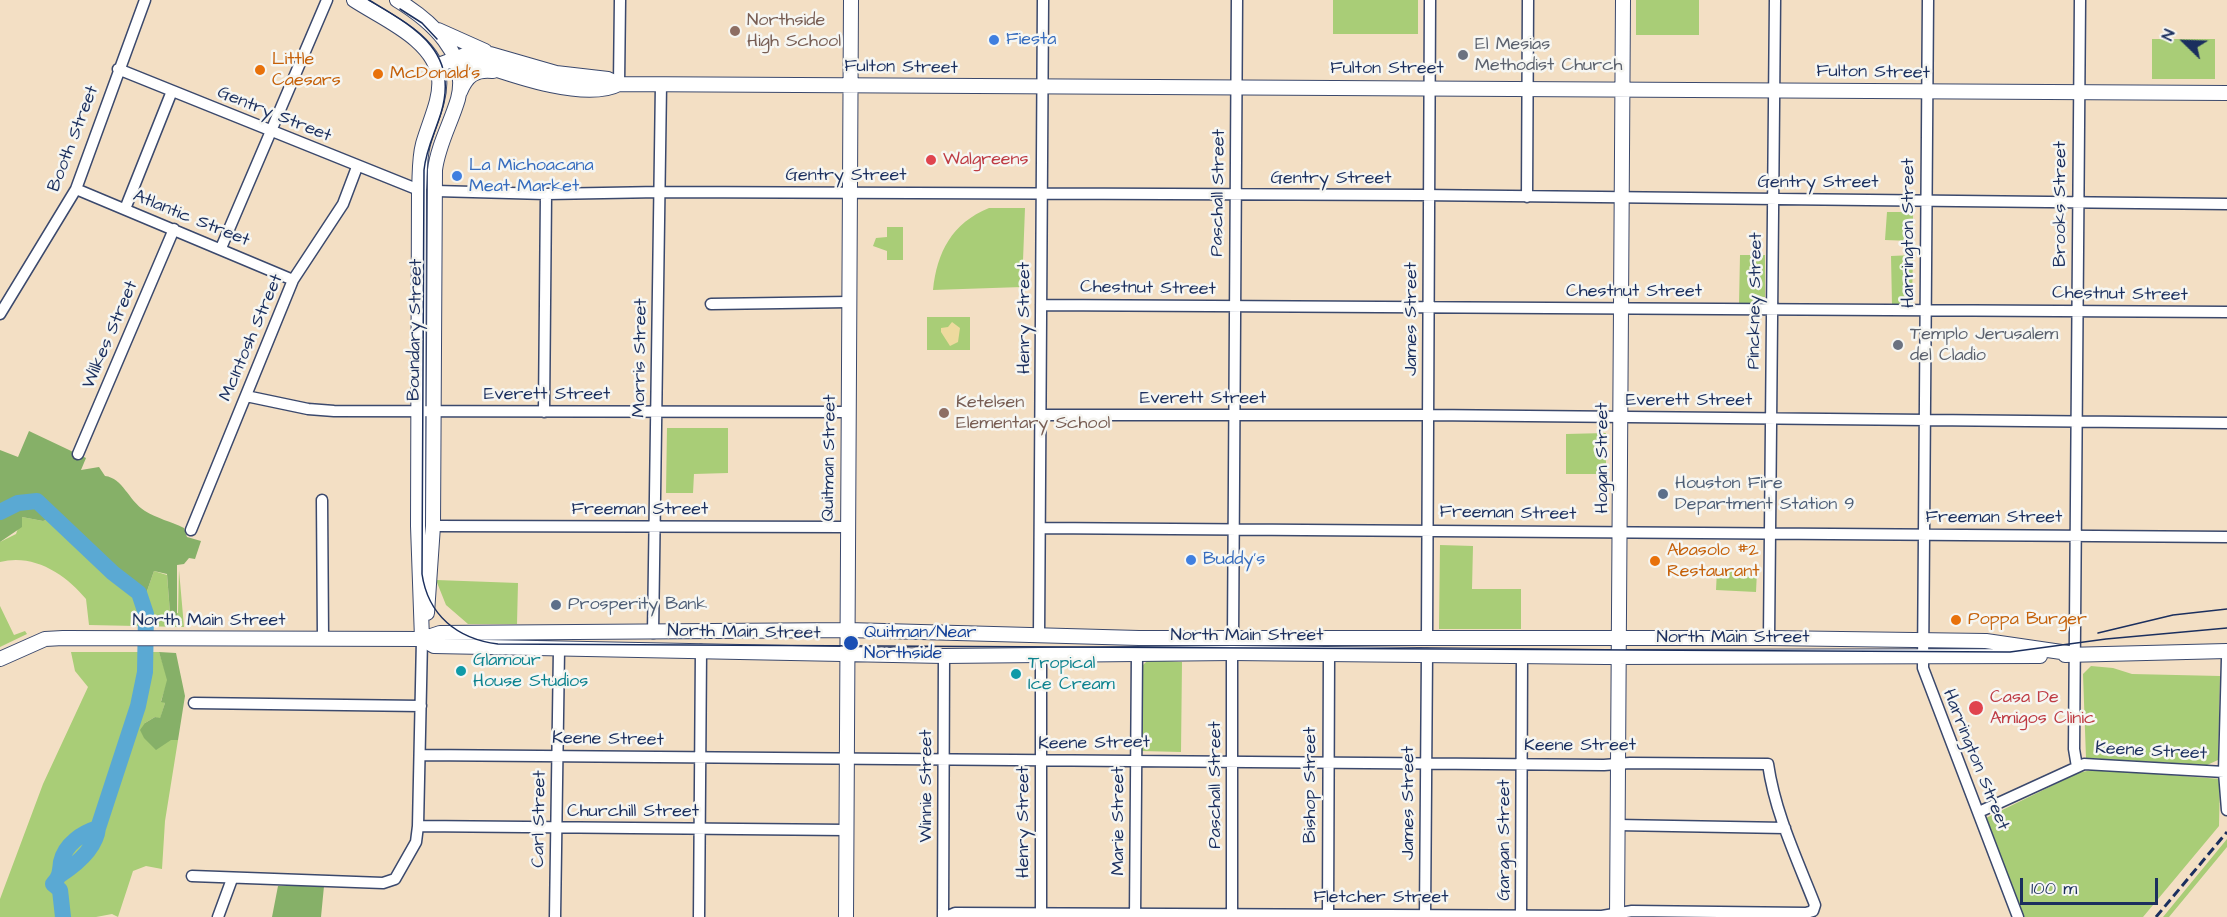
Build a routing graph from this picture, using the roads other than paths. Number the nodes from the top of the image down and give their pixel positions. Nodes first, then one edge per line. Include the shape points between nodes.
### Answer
1 (145, 0) edge
2 (327, 0) edge
3 (354, 0) edge
4 (397, 0) edge
5 (620, 0) edge
6 (851, 0) edge
7 (1043, 0) edge
8 (1237, 0) edge
9 (1430, 0) edge
10 (1528, 0) edge
11 (1623, 0) edge
12 (1775, 0) edge
13 (1928, 0) edge
14 (2080, 0) edge
15 (438, 30) junction
16 (490, 54) junction
17 (458, 59) junction
18 (436, 66) junction
19 (118, 69) junction
20 (501, 72) junction
21 (554, 80) junction
22 (619, 84) junction
23 (661, 84) junction
24 (850, 86) junction
25 (1237, 86) junction
26 (1043, 87) junction
27 (1431, 87) junction
28 (1527, 88) junction
29 (1622, 88) junction
30 (1774, 90) junction
31 (172, 91) junction
32 (1927, 91) junction
33 (2078, 92) junction
34 (2227, 93) edge
35 (459, 97) junction
36 (273, 131) junction
37 (357, 167) junction
38 (76, 189) junction
39 (419, 190) junction
40 (436, 191) junction
41 (660, 192) junction
42 (850, 192) junction
43 (546, 194) junction
44 (1043, 194) junction
45 (1429, 195) junction
46 (1236, 196) junction
47 (1527, 197) junction
48 (1621, 199) junction
49 (1773, 200) junction
50 (1926, 201) junction
51 (2077, 204) junction
52 (2227, 204) edge
53 (125, 209) junction
54 (174, 229) junction
55 (221, 248) junction
56 (293, 280) junction
57 (850, 302) junction
58 (711, 304) dead end
59 (1041, 305) junction
60 (1235, 306) junction
61 (1428, 307) junction
62 (1621, 308) junction
63 (1772, 309) junction
64 (1925, 310) junction
65 (2077, 311) junction
66 (2227, 312) edge
67 (0, 314) edge
68 (246, 396) junction
69 (425, 411) junction
70 (544, 412) junction
71 (656, 412) junction
72 (849, 412) junction
73 (1428, 415) junction
74 (1042, 416) junction
75 (1234, 416) junction
76 (1621, 418) junction
77 (1771, 418) junction
78 (1924, 419) junction
79 (2076, 421) junction
80 (2227, 423) edge
81 (78, 454) dead end
82 (322, 500) dead end
83 (433, 526) junction
84 (653, 526) junction
85 (847, 527) junction
86 (1041, 528) junction
87 (1234, 529) junction
88 (1428, 529) junction
89 (191, 530) dead end
90 (1620, 532) junction
91 (1770, 534) junction
92 (1923, 534) junction
93 (2075, 534) junction
94 (2227, 537) edge
95 (848, 630) junction
96 (653, 633) junction
97 (1040, 636) junction
98 (1233, 638) junction
99 (1427, 638) junction
100 (1770, 638) junction
101 (323, 639) junction
102 (422, 639) junction
103 (1619, 639) junction
104 (1923, 642) junction
105 (559, 649) junction
106 (701, 650) junction
107 (2227, 651) edge
108 (1137, 653) junction
109 (1232, 653) junction
110 (848, 654) junction
111 (1041, 654) junction
112 (1329, 654) junction
113 (1427, 654) junction
114 (2075, 654) junction
115 (1522, 655) junction
116 (944, 656) junction
117 (1619, 657) junction
118 (1923, 657) junction
119 (0, 659) edge
120 (2227, 659) edge
121 (195, 703) dead end
122 (422, 706) junction
123 (420, 755) junction
124 (558, 755) junction
125 (702, 758) junction
126 (848, 760) junction
127 (1136, 760) junction
128 (944, 761) junction
129 (1040, 761) junction
130 (1233, 761) junction
131 (1328, 762) junction
132 (1426, 763) junction
133 (1522, 763) junction
134 (1618, 764) junction
135 (2077, 767) junction
136 (2224, 772) junction
137 (2227, 810) edge
138 (1979, 812) junction
139 (1617, 825) junction
140 (418, 826) junction
141 (555, 828) junction
142 (699, 828) junction
143 (1785, 828) junction
144 (847, 830) junction
145 (192, 876) dead end
146 (232, 879) junction
147 (1135, 914) edge
148 (1041, 915) edge
149 (1232, 915) edge
150 (1328, 915) edge
151 (1617, 915) edge
152 (1425, 916) edge
153 (1521, 916) edge
154 (218, 917) edge
155 (555, 917) edge
156 (699, 917) edge
157 (846, 917) edge
158 (944, 917) edge
159 (2018, 917) edge

1 - 19 street, Booth Street
2 - 36 street
3 - 18 main road via 416,40
4 - 15 main road
5 - 22 street
6 - 24 main road, Quitman Street
7 - 26 street, Henry Street
8 - 25 street, Paschall Street
9 - 27 street, James Street
10 - 28 street
11 - 29 main road, Hogan Street
12 - 30 street, Pinckney Street
13 - 32 street, Harrington Street
14 - 33 street, Brooks Street
15 - 16 main road
15 - 17 main road, Boundary Street
16 - 17 main road, Fulton Street via 470,53
16 - 21 main road, Fulton Street
17 - 18 main road, Fulton Street
17 - 20 main road, Fulton Street
17 - 35 main road, Boundary Street
18 - 39 main road, Boundary Street via 438,101 423,145
19 - 31 street, Gentry Street
19 - 38 street, Booth Street
20 - 21 main road, Fulton Street
20 - 35 main road via 476,72 465,81
21 - 22 main road, Fulton Street via 609,89
22 - 23 main road, Fulton Street
23 - 24 main road, Fulton Street
23 - 41 street, Morris Street
24 - 26 main road, Fulton Street
24 - 42 main road, Quitman Street
25 - 26 main road, Fulton Street
25 - 27 main road, Fulton Street
25 - 46 street, Paschall Street
26 - 44 street, Henry Street
27 - 28 main road, Fulton Street
27 - 45 street, James Street
28 - 29 main road, Fulton Street
28 - 47 street
29 - 30 main road, Fulton Street
29 - 48 main road, Hogan Street
30 - 32 main road, Fulton Street
30 - 49 street, Pinckney Street
31 - 36 street, Gentry Street
31 - 53 street
32 - 33 main road, Fulton Street
32 - 50 street, Harrington Street
33 - 34 main road, Fulton Street
33 - 51 street, Brooks Street
35 - 40 main road, Boundary Street via 436,159
36 - 37 street, Gentry Street
36 - 55 street
37 - 39 street, Gentry Street
37 - 56 street, McIntosh Street via 343,204
38 - 53 street, Atlantic Street
38 - 67 street, Booth Street
39 - 69 main road, Boundary Street
40 - 43 street, Gentry Street
40 - 69 main road, Boundary Street
41 - 42 street, Gentry Street
41 - 43 street, Gentry Street
41 - 71 street, Morris Street
42 - 44 street, Gentry Street
42 - 57 main road, Quitman Street
43 - 70 street
44 - 46 street, Gentry Street
44 - 59 street, Henry Street
45 - 46 street, Gentry Street
45 - 47 street, Gentry Street
45 - 61 street, James Street
46 - 60 street, Paschall Street
47 - 48 street, Gentry Street
48 - 49 street, Gentry Street
48 - 62 main road, Hogan Street
49 - 50 street, Gentry Street
49 - 63 street, Pinckney Street
50 - 51 street, Gentry Street
50 - 64 street, Harrington Street
51 - 52 street, Gentry Street
51 - 65 street, Brooks Street
53 - 54 street, Atlantic Street
54 - 55 street, Atlantic Street
54 - 81 street, Wilkes Street
55 - 56 street, Atlantic Street
56 - 68 street, McIntosh Street
57 - 58 street
57 - 72 main road, Quitman Street
59 - 60 street, Chestnut Street
59 - 74 street, Henry Street
60 - 61 street, Chestnut Street
60 - 75 street, Paschall Street
61 - 62 street, Chestnut Street
61 - 73 street, James Street
62 - 63 street, Chestnut Street
62 - 76 main road, Hogan Street
63 - 64 street, Chestnut Street
63 - 77 street, Pinckney Street
64 - 65 street, Chestnut Street
64 - 78 street, Harrington Street
65 - 66 street, Chestnut Street
65 - 79 street, Brooks Street
68 - 69 street, Everett Street via 308,409
68 - 89 street, McIntosh Street
69 - 70 street, Everett Street
69 - 83 main road, Boundary Street
69 - 102 main road, Boundary Street via 418,526
70 - 71 street, Everett Street
71 - 72 street, Everett Street
71 - 84 street, Morris Street
72 - 85 main road, Quitman Street
73 - 75 street, Everett Street
73 - 76 street, Everett Street
73 - 88 street, James Street
74 - 75 street, Everett Street
74 - 86 street, Henry Street
75 - 87 street, Paschall Street
76 - 77 street, Everett Street
76 - 90 main road, Hogan Street
77 - 78 street, Everett Street
77 - 91 street, Pinckney Street
78 - 79 street, Everett Street
78 - 92 street, Harrington Street
79 - 80 street, Everett Street
79 - 93 street, Brooks Street
82 - 101 street
83 - 84 street, Freeman Street
83 - 102 main road, Boundary Street
84 - 85 street, Freeman Street
84 - 96 street, Morris Street
85 - 95 main road, Quitman Street
86 - 87 street, Freeman Street
86 - 97 street, Henry Street
87 - 88 street, Freeman Street
87 - 98 street, Paschall Street
88 - 90 street, Freeman Street
88 - 99 street, James Street
90 - 91 street, Freeman Street
90 - 103 main road, Hogan Street
91 - 92 street, Freeman Street
91 - 100 street, Pinckney Street
92 - 93 street, Freeman Street
92 - 104 street, Harrington Street
93 - 94 street, Freeman Street
93 - 114 street, Brooks Street
95 - 96 main road, North Main Street
95 - 97 main road, North Main Street
95 - 110 main road, Quitman Street
96 - 102 main road, North Main Street via 440,633
97 - 98 main road, North Main Street
98 - 99 main road, North Main Street
99 - 103 main road, North Main Street
100 - 103 main road, North Main Street
100 - 104 main road, North Main Street
101 - 102 main road, North Main Street
101 - 119 main road, North Main Street via 45,639
102 - 105 main road, North Main Street via 434,646
102 - 122 street, Boundary Street
103 - 117 main road, Hogan Street
104 - 114 main road, North Main Street via 1986,641
104 - 118 street, Harrington Street
105 - 106 main road, North Main Street
105 - 124 street, Carl Street
106 - 110 main road, North Main Street
106 - 125 street
107 - 114 main road, North Main Street
108 - 109 main road, North Main Street
108 - 111 main road, North Main Street
108 - 127 street, Marie Street
109 - 112 main road, North Main Street
109 - 130 street, Paschall Street
110 - 116 main road, North Main Street
110 - 126 main road, Quitman Street
111 - 116 main road, North Main Street
111 - 129 street, Henry Street
112 - 113 main road, North Main Street
112 - 131 street, Bishop Street
113 - 115 main road, North Main Street
113 - 132 street, James Street
114 - 118 main road, North Main Street
114 - 135 street, Brooks Street
115 - 117 main road, North Main Street
115 - 133 street, Gargan Street
116 - 128 street, Winnie Street
117 - 118 main road, North Main Street
117 - 134 main road, Hogan Street
118 - 138 street, Harrington Street via 1925,679
120 - 136 street
121 - 122 street
122 - 123 street, Boundary Street
123 - 124 street, Keene Street
123 - 140 street, Boundary Street
124 - 125 street, Keene Street
124 - 141 street, Carl Street
125 - 126 street, Keene Street
125 - 142 street
126 - 128 street, Keene Street
126 - 144 main road, Quitman Street
127 - 129 street, Keene Street
127 - 130 street, Keene Street
127 - 147 street, Marie Street
128 - 129 street, Keene Street
128 - 158 street, Winnie Street
129 - 148 street, Henry Street
130 - 131 street, Keene Street
130 - 149 street, Paschall Street
131 - 132 street, Keene Street
131 - 150 street, Bishop Street
132 - 133 street, Keene Street
132 - 152 street, James Street
133 - 134 street, Keene Street
133 - 153 street, Gargan Street
134 - 139 main road, Hogan Street
134 - 143 street, Keene Street via 1768,764 1771,787
135 - 136 street, Keene Street
135 - 138 street, Keene Street
136 - 137 street
138 - 159 street, Harrington Street
139 - 143 street
139 - 151 main road, Hogan Street
140 - 141 street, Churchill Street
140 - 146 street, Boundary Street via 407,861 399,875 387,883
141 - 142 street, Churchill Street
141 - 155 street, Carl Street
142 - 144 street, Churchill Street
142 - 156 street
143 - 151 street, Fletcher Street via 1815,908 1806,913
144 - 157 main road, Quitman Street
145 - 146 street
146 - 154 street
147 - 148 street, Fletcher Street
147 - 149 street, Fletcher Street
148 - 158 street, Fletcher Street via 955,913
149 - 150 street, Fletcher Street
150 - 152 street, Fletcher Street
151 - 153 street, Fletcher Street
152 - 153 street, Fletcher Street

